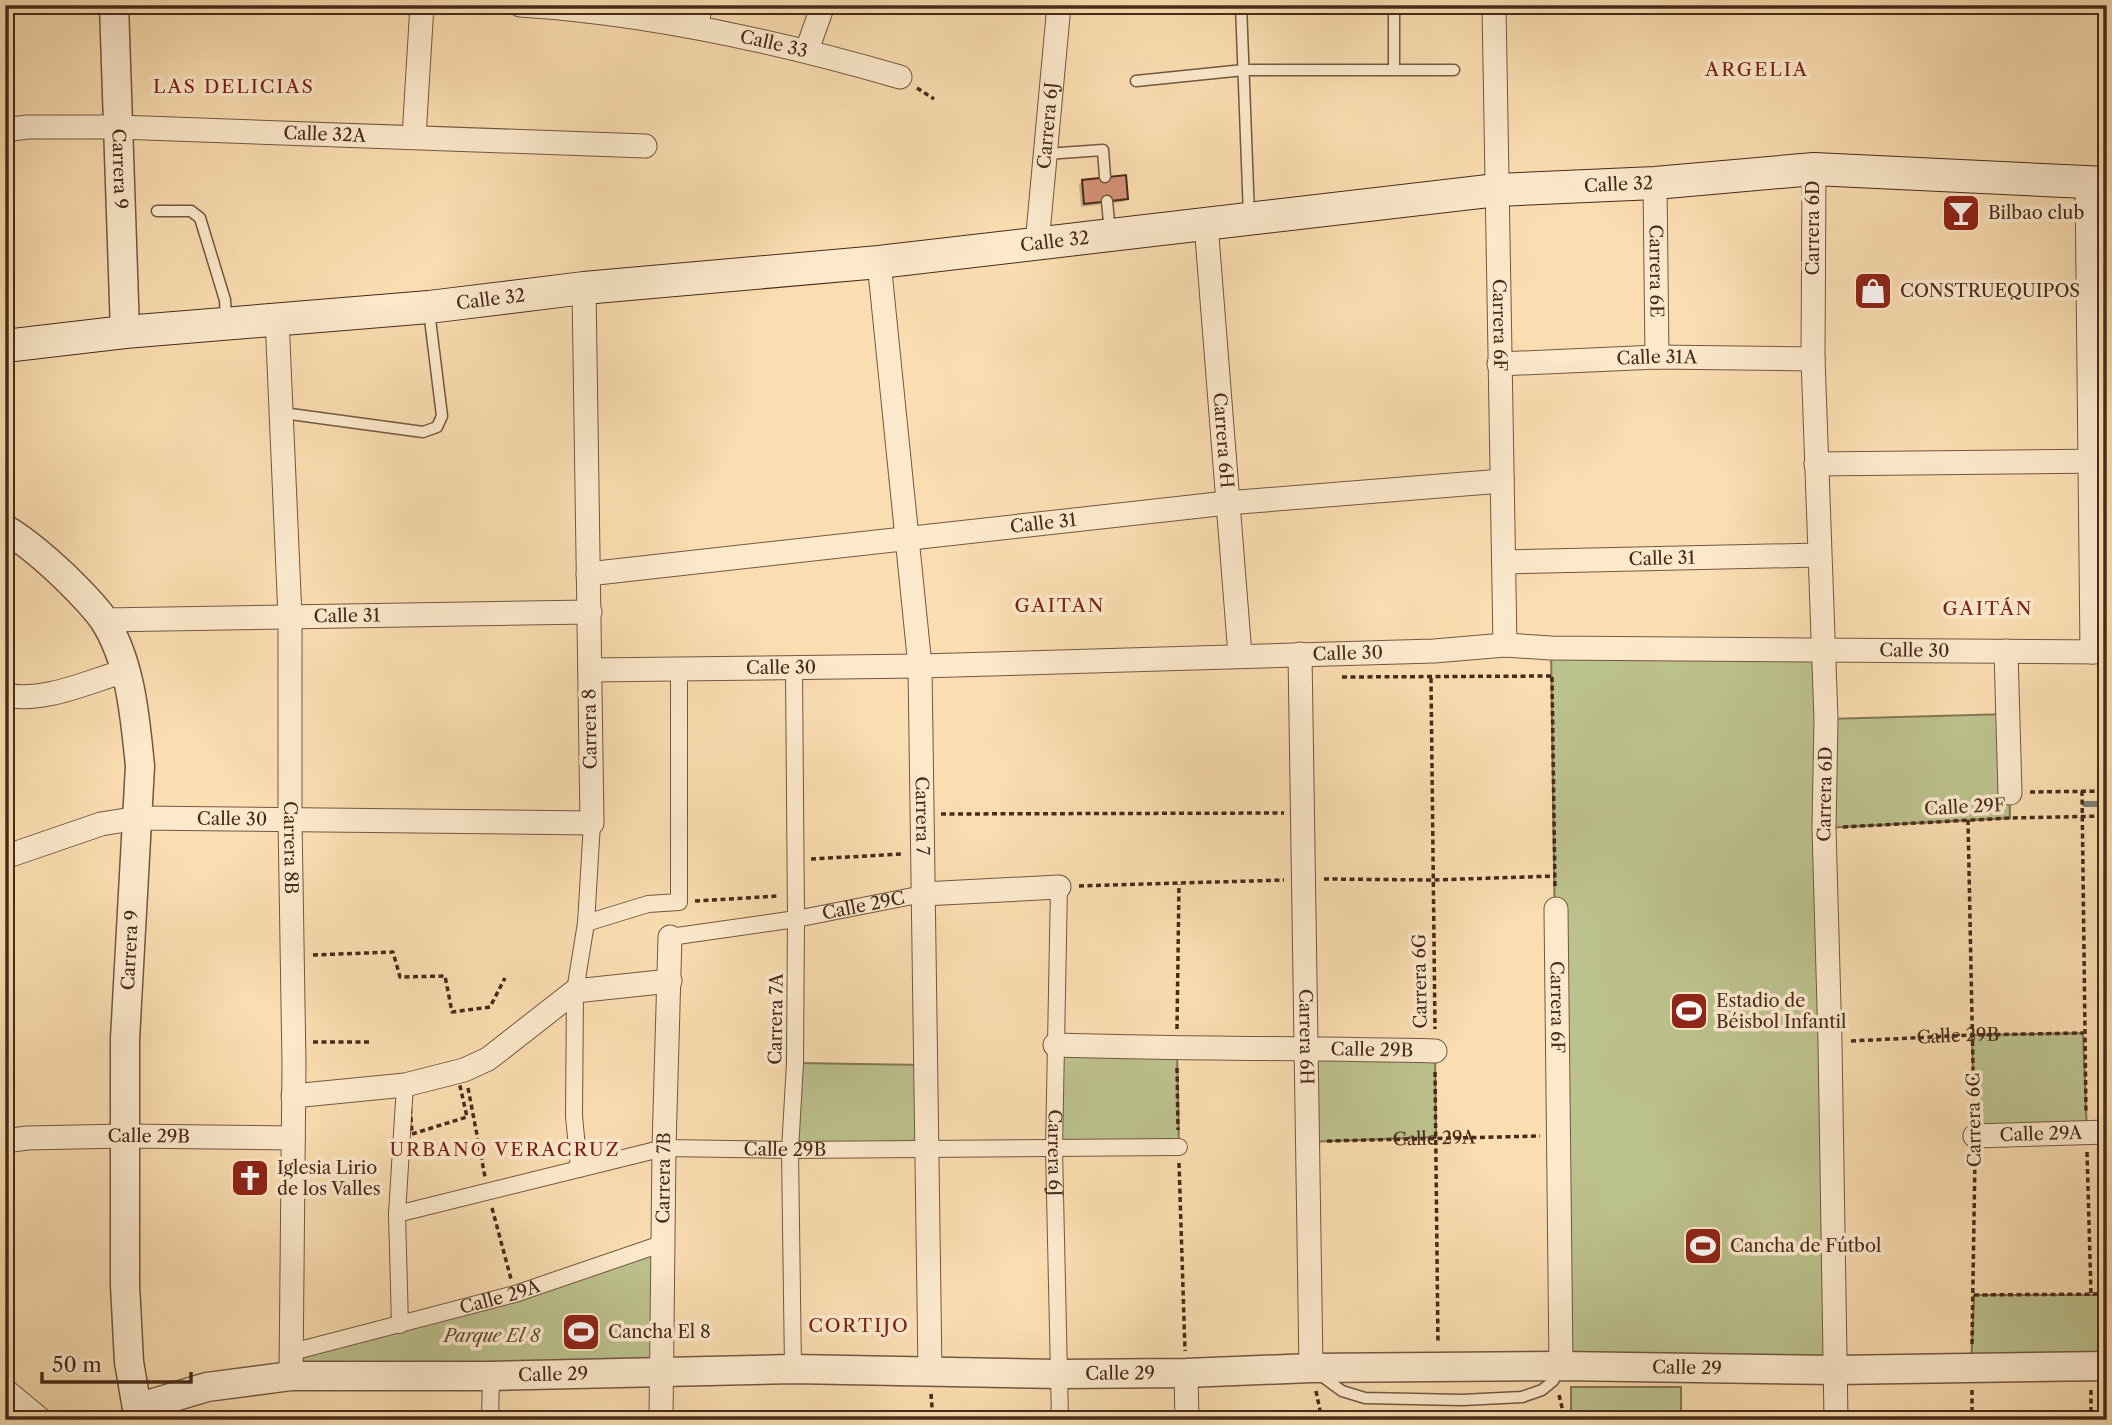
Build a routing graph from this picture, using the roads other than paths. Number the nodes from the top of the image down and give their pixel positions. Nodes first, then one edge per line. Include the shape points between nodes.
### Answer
1 (114, 5) edge
2 (422, 5) edge
3 (520, 5) edge
4 (823, 5) edge
5 (1059, 5) edge
6 (1241, 5) edge
7 (1394, 5) edge
8 (1494, 5) edge
9 (699, 16) edge
10 (807, 50) junction
11 (1244, 70) junction
12 (1394, 70) junction
13 (1454, 70) dead end
14 (900, 77) dead end
15 (1136, 81) dead end
16 (118, 127) junction
17 (5, 130) edge
18 (414, 137) junction
19 (645, 146) dead end
20 (1044, 155) junction
21 (1814, 169) junction
22 (1105, 177) dead end
23 (1655, 183) junction
24 (2097, 183) edge
25 (1497, 190) junction
26 (1107, 201) dead end
27 (157, 211) dead end
28 (1249, 218) junction
29 (1206, 224) junction
30 (1110, 235) junction
31 (1037, 244) junction
32 (880, 262) junction
33 (584, 288) junction
34 (429, 307) junction
35 (277, 318) junction
36 (227, 323) junction
37 (125, 332) junction
38 (5, 346) edge
39 (1657, 357) junction
40 (1813, 359) junction
41 (1499, 364) junction
42 (283, 413) junction
43 (2099, 461) edge
44 (1816, 464) junction
45 (1502, 481) junction
46 (1227, 503) junction
47 (5, 529) edge
48 (907, 540) junction
49 (1819, 555) junction
50 (1504, 562) junction
51 (588, 574) junction
52 (590, 612) junction
53 (290, 617) junction
54 (104, 620) junction
55 (1505, 645) junction
56 (1824, 651) junction
57 (2006, 651) junction
58 (2100, 652) edge
59 (1300, 654) junction
60 (1240, 656) junction
61 (920, 666) junction
62 (794, 669) junction
63 (590, 670) junction
64 (679, 670) junction
65 (125, 671) junction
66 (5, 695) edge
67 (2010, 793) road end
68 (138, 818) junction
69 (290, 820) junction
70 (592, 823) junction
71 (5, 857) edge
72 (1059, 887) joint
73 (923, 889) junction
74 (1556, 909) road end
75 (796, 919) junction
76 (586, 923) junction
77 (670, 937) joint
78 (670, 981) junction
79 (575, 991) junction
80 (1055, 1045) junction
81 (1306, 1048) junction
82 (1435, 1051) road end
83 (407, 1088) junction
84 (294, 1092) junction
85 (2097, 1133) edge
86 (125, 1136) junction
87 (1975, 1136) road end
88 (293, 1138) junction
89 (5, 1141) edge
90 (663, 1147) junction
91 (1179, 1147) dead end
92 (926, 1148) junction
93 (1054, 1149) junction
94 (790, 1150) junction
95 (579, 1169) junction
96 (397, 1214) junction
97 (664, 1243) junction
98 (400, 1325) junction
99 (291, 1364) junction
100 (2099, 1366) edge
101 (1311, 1368) junction
102 (793, 1369) junction
103 (1835, 1370) junction
104 (662, 1372) junction
105 (930, 1372) junction
106 (1186, 1373) junction
107 (1557, 1373) junction
108 (1060, 1374) junction
109 (491, 1376) junction
110 (5, 1390) edge
111 (138, 1414) edge
112 (41, 1420) edge
113 (491, 1420) edge
114 (661, 1420) edge
115 (1060, 1420) edge
116 (1187, 1420) edge
117 (1836, 1420) edge

1 - 16 street, Carrera 9
2 - 18 street
3 - 9 street, Calle 33
4 - 10 street
5 - 20 street, Carrera 6J
6 - 11 lane
7 - 12 lane
8 - 25 street, Carrera 6F
9 - 10 street, Calle 33
10 - 14 street, Calle 33
11 - 12 lane
11 - 15 lane
11 - 28 lane
12 - 13 lane
16 - 17 street, Calle 32A
16 - 18 street, Calle 32A
16 - 37 street, Carrera 9
18 - 19 street, Calle 32A
20 - 22 lane via 1103,150
20 - 31 street, Carrera 6J
21 - 23 main road, Calle 32
21 - 24 main road, Calle 32
21 - 40 street, Carrera 6D
23 - 25 main road, Calle 32
23 - 39 street, Carrera 6E
24 - 43 street
25 - 28 main road, Calle 32
25 - 41 street, Carrera 6F
26 - 30 lane
27 - 36 lane via 191,211 200,218 225,300
28 - 29 main road, Calle 32
29 - 30 main road, Calle 32
29 - 46 street, Carrera 6H
30 - 31 main road, Calle 32
31 - 32 main road, Calle 32
32 - 33 main road, Calle 32
32 - 48 street, Carrera 7
33 - 34 main road, Calle 32
33 - 51 street, Carrera 8
34 - 35 main road, Calle 32
34 - 42 lane via 442,416 437,427 423,432
35 - 36 main road, Calle 32
35 - 42 street, Carrera 8B
36 - 37 main road, Calle 32
37 - 38 main road, Calle 32
39 - 40 street, Calle 31A
39 - 41 street, Calle 31A
40 - 44 street, Carrera 6D
41 - 45 street, Carrera 6F
42 - 53 street, Carrera 8B
43 - 44 street
43 - 58 street
44 - 49 street, Carrera 6D
45 - 46 street, Calle 31
45 - 50 street, Carrera 6F
46 - 48 street, Calle 31
46 - 60 street, Carrera 6H
47 - 54 street, Carrera 9 via 50,562
48 - 51 street, Calle 31
48 - 61 street, Carrera 7
49 - 50 street, Calle 31
49 - 56 street, Carrera 6D
50 - 55 street, Carrera 6F
51 - 52 street, Carrera 8
52 - 53 street, Calle 31
52 - 63 street, Carrera 8
53 - 54 street, Calle 31
53 - 69 street, Carrera 8B
54 - 65 street, Carrera 9
55 - 56 street, Calle 30
55 - 59 street, Calle 30
56 - 57 street, Calle 30
56 - 103 street, Carrera 6D
57 - 58 street, Calle 30
57 - 67 street
59 - 60 street, Calle 30
59 - 81 street, Carrera 6H
60 - 61 street, Calle 30
61 - 62 street, Calle 30
61 - 73 street, Carrera 7
62 - 64 street, Calle 30
62 - 75 street, Carrera 7A
63 - 64 street, Calle 30
63 - 70 street, Carrera 8
64 - 76 street via 679,902 649,904
65 - 66 street via 45,695
65 - 68 street, Carrera 9 via 140,766
68 - 69 street, Calle 30
68 - 71 street, Calle 30 via 101,824
68 - 86 street, Carrera 9 via 125,1039
69 - 70 street, Calle 30
69 - 84 street, Carrera 8B
70 - 76 street, Carrera 8
72 - 73 street, Calle 29C
72 - 80 street, Carrera 6J
73 - 75 street, Calle 29C
73 - 92 street, Carrera 7
74 - 107 street, Carrera 6F via 1560,1135
75 - 77 street, Calle 29C
75 - 94 street, Carrera 7A
76 - 79 street, Carrera 8
77 - 78 street, Carrera 7B
78 - 79 street
78 - 90 street, Carrera 7B
79 - 83 street via 488,1059
79 - 95 street, Carrera 8 via 574,1116
80 - 81 street, Calle 29B
80 - 93 street, Carrera 6J
81 - 82 street, Calle 29B
81 - 101 street, Carrera 6H
83 - 84 street
83 - 96 street
84 - 88 street, Carrera 8B
85 - 87 street, Calle 29A
86 - 88 street, Calle 29B
86 - 89 street, Calle 29B
86 - 111 street, Carrera 9 via 125,1285 129,1362
88 - 99 street, Carrera 8B
90 - 94 street, Calle 29B
90 - 95 street, Calle 29B
90 - 97 street, Carrera 7B
91 - 93 street, Calle 29B
92 - 93 street, Calle 29B
92 - 94 street, Calle 29B
92 - 105 street, Carrera 7
93 - 108 street, Carrera 6J
94 - 102 street, Carrera 7A
95 - 96 street, Calle 29B
96 - 98 street
97 - 98 street, Calle 29A via 515,1294
97 - 104 street, Carrera 7B
98 - 99 street, Calle 29A
99 - 109 street, Calle 29
99 - 111 street, Calle 29 via 207,1387
100 - 103 street, Calle 29
101 - 106 street, Calle 29
101 - 107 street, Calle 29
101 - 107 lane via 1342,1391 1365,1398 1462,1400 1522,1397 1542,1390
102 - 104 street, Calle 29
102 - 105 street, Calle 29
103 - 107 street, Calle 29
103 - 117 street, Carrera 6D
104 - 109 street, Calle 29
104 - 114 street, Carrera 7B
105 - 108 street, Calle 29
106 - 108 street, Calle 29
106 - 116 street
108 - 115 street, Carrera 6J
109 - 113 street
110 - 112 street

